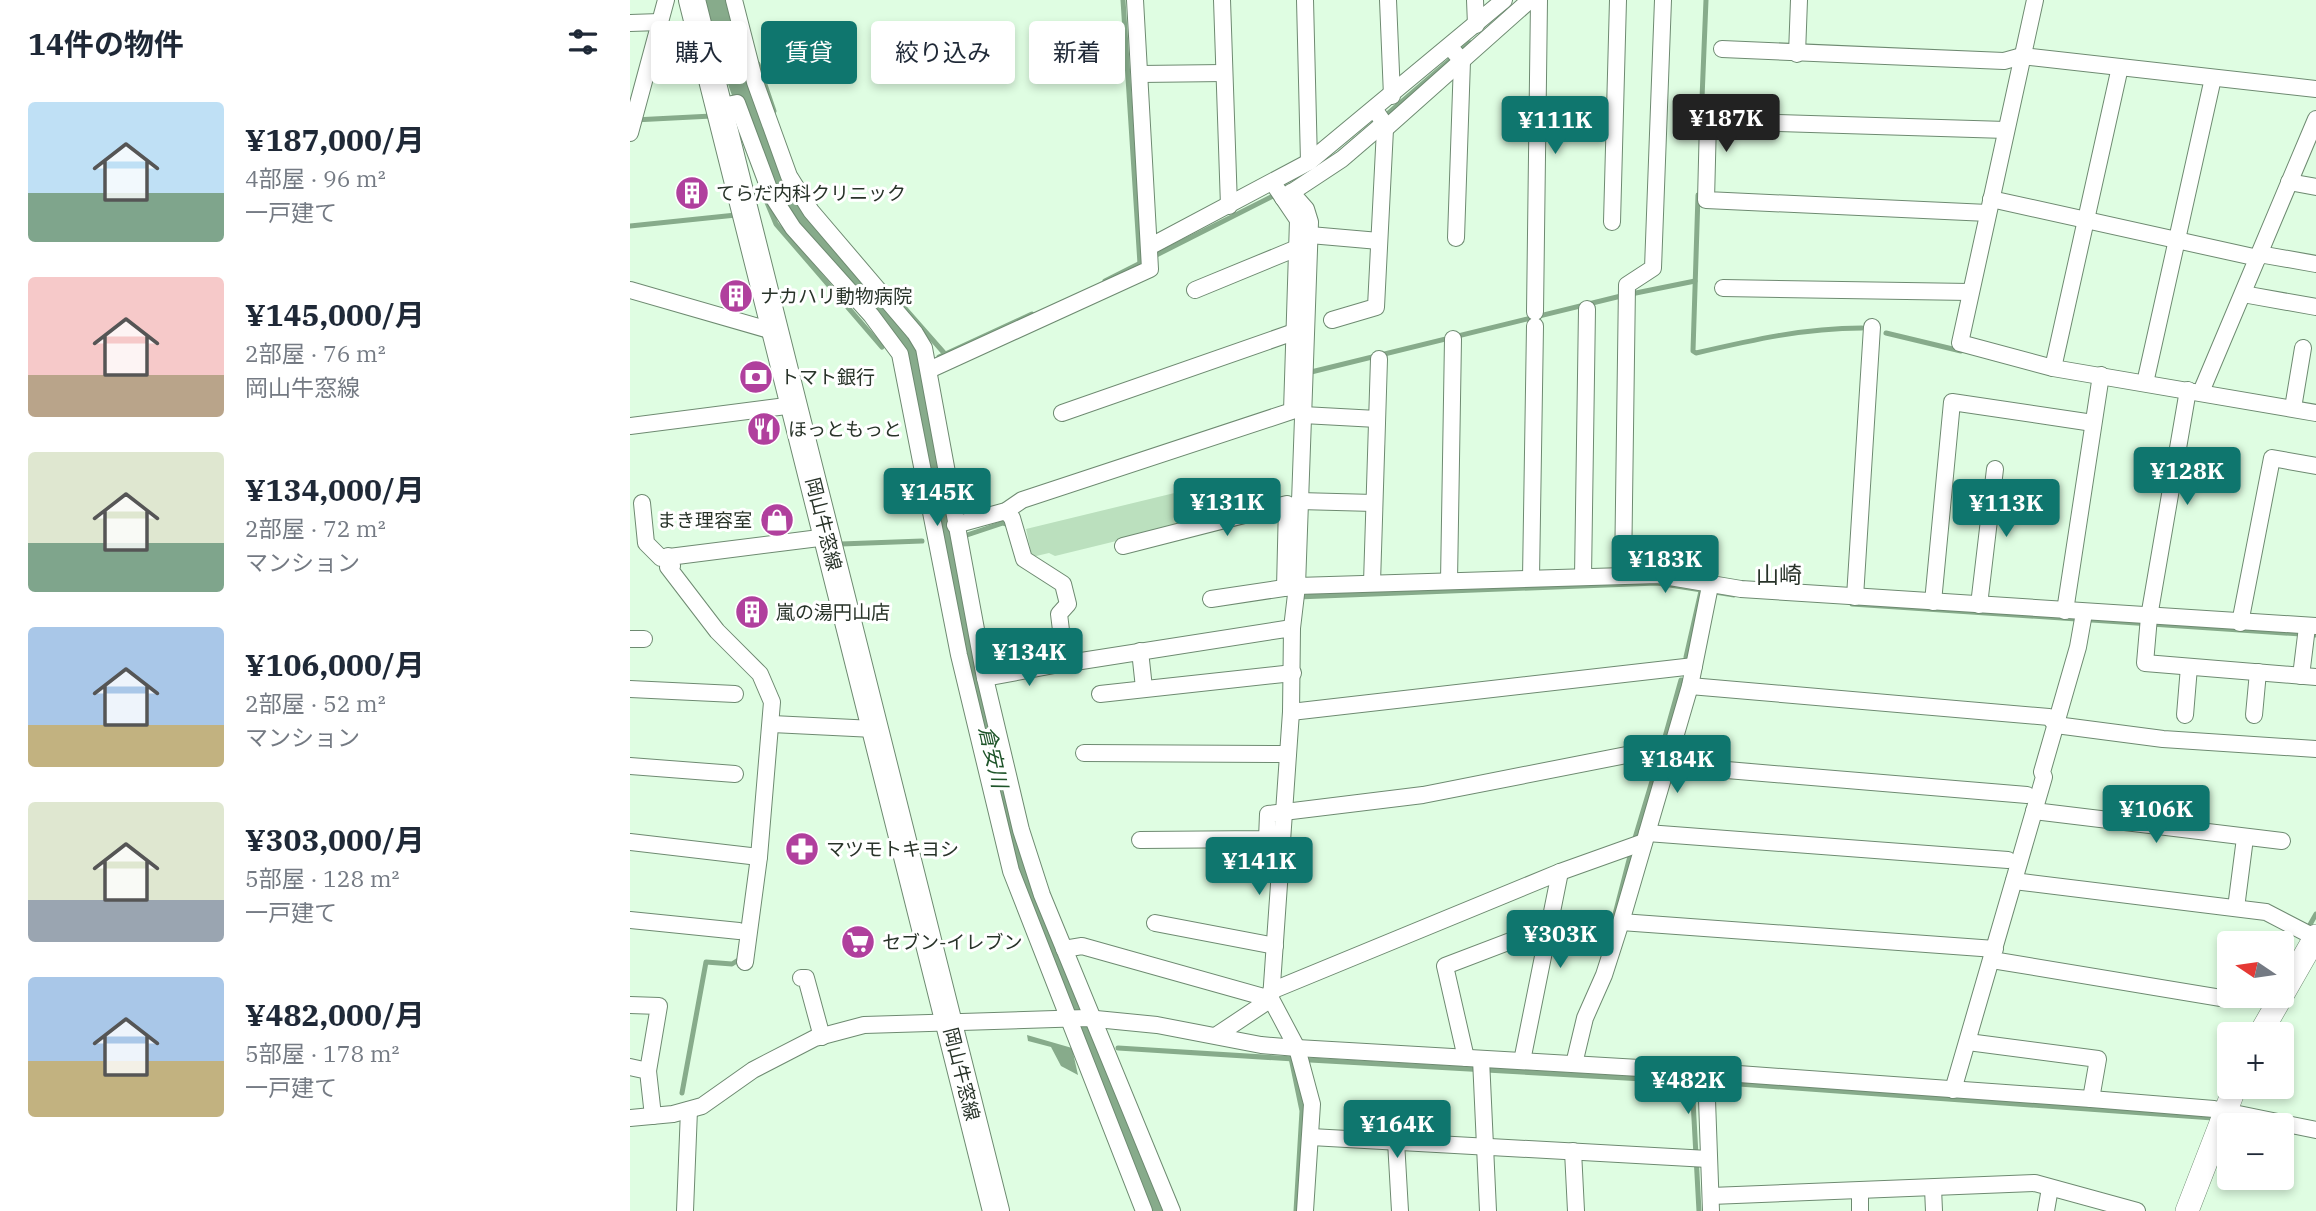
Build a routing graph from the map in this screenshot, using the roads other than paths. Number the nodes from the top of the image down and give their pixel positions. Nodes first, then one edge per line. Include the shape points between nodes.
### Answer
1 (666, 0) edge
2 (692, 0) edge
3 (734, 0) edge
4 (1135, 0) edge
5 (1222, 0) edge
6 (1305, 0) edge
7 (1388, 0) edge
8 (1475, 0) edge
9 (1504, 0) edge
10 (1530, 0) edge
11 (1539, 0) edge
12 (1618, 0) edge
13 (1663, 0) edge
14 (1799, 0) edge
15 (2035, 0) edge
16 (660, 21) edge
17 (651, 22) edge
18 (630, 23) edge
19 (1476, 25) junction
20 (1722, 49) dead end
21 (1797, 54) junction
22 (651, 55) edge
23 (1456, 55) junction
24 (2022, 56) junction
25 (2120, 66) junction
26 (1224, 73) junction
27 (1140, 74) junction
28 (2213, 78) junction
29 (2316, 89) edge
30 (1392, 96) junction
31 (718, 107) junction
32 (2316, 119) edge
33 (1381, 120) junction
34 (632, 125) edge
35 (2006, 130) junction
36 (1309, 162) junction
37 (2290, 183) junction
38 (2316, 187) edge
39 (1283, 192) junction
40 (1229, 206) junction
41 (1989, 206) junction
42 (2085, 221) junction
43 (1612, 222) dead end
44 (1310, 235) junction
45 (1456, 238) dead end
46 (2176, 240) junction
47 (1379, 241) junction
48 (1297, 248) junction
49 (1149, 255) junction
50 (2259, 256) junction
51 (2316, 264) edge
52 (1723, 288) dead end
53 (630, 290) edge
54 (1195, 290) dead end
55 (1970, 292) junction
56 (2243, 294) junction
57 (2316, 307) edge
58 (1587, 309) dead end
59 (1332, 320) dead end
60 (1872, 327) dead end
61 (776, 332) junction
62 (1294, 332) junction
63 (1453, 339) dead end
64 (2303, 348) dead end
65 (1379, 359) dead end
66 (2053, 368) junction
67 (929, 370) junction
68 (2101, 375) junction
69 (2145, 383) junction
70 (2194, 391) junction
71 (794, 404) junction
72 (2293, 408) junction
73 (1062, 413) dead end
74 (2316, 413) edge
75 (1303, 415) junction
76 (1377, 419) junction
77 (2094, 424) junction
78 (630, 426) edge
79 (2316, 466) edge
80 (1995, 469) dead end
81 (1299, 501) junction
82 (642, 503) dead end
83 (1374, 503) junction
84 (1006, 511) junction
85 (955, 525) junction
86 (827, 537) junction
87 (638, 543) edge
88 (1123, 547) dead end
89 (669, 560) junction
90 (1623, 575) junction
91 (1583, 577) junction
92 (1531, 579) junction
93 (1449, 581) junction
94 (1372, 583) junction
95 (1709, 591) junction
96 (1293, 592) junction
97 (1855, 597) junction
98 (1211, 599) dead end
99 (1934, 602) junction
100 (1979, 605) junction
101 (2065, 611) junction
102 (2083, 618) junction
103 (2148, 623) junction
104 (2240, 623) junction
105 (1289, 628) junction
106 (2309, 630) edge
107 (1141, 655) junction
108 (1075, 662) dead end
109 (1694, 666) junction
110 (2189, 667) junction
111 (2258, 673) junction
112 (1288, 674) junction
113 (2309, 677) edge
114 (985, 678) junction
115 (1690, 685) junction
116 (1144, 688) junction
117 (630, 689) edge
118 (736, 694) dead end
119 (1100, 694) dead end
120 (1291, 712) junction
121 (2185, 715) dead end
122 (2254, 715) dead end
123 (2053, 722) junction
124 (772, 724) junction
125 (874, 729) junction
126 (1672, 746) junction
127 (2316, 749) edge
128 (1084, 753) dead end
129 (1283, 753) junction
130 (1667, 765) junction
131 (630, 766) edge
132 (735, 774) dead end
133 (2027, 795) dead end
134 (1284, 810) junction
135 (2034, 811) junction
136 (1646, 838) junction
137 (2245, 838) junction
138 (1140, 840) dead end
139 (2281, 841) dead end
140 (630, 842) edge
141 (755, 857) junction
142 (2008, 860) dead end
143 (1560, 872) junction
144 (2014, 881) junction
145 (2236, 908) junction
146 (630, 920) edge
147 (1621, 922) junction
148 (1155, 923) dead end
149 (1550, 926) junction
150 (739, 931) dead end
151 (2312, 936) edge
152 (1270, 945) junction
153 (1064, 949) junction
154 (1991, 951) junction
155 (745, 962) dead end
156 (801, 978) dead end
157 (2217, 997) edge
158 (1267, 998) junction
159 (630, 1004) edge
160 (1080, 1018) junction
161 (2266, 1022) edge
162 (949, 1023) junction
163 (1217, 1035) junction
164 (822, 1037) junction
165 (1968, 1042) junction
166 (1297, 1048) junction
167 (1522, 1061) junction
168 (1477, 1064) junction
169 (1574, 1064) junction
170 (630, 1067) edge
171 (648, 1070) junction
172 (1706, 1072) junction
173 (1953, 1090) junction
174 (2091, 1098) junction
175 (2227, 1099) edge
176 (689, 1110) junction
177 (2219, 1111) junction
178 (653, 1116) junction
179 (630, 1118) edge
180 (2316, 1130) edge
181 (1311, 1137) junction
182 (1396, 1141) junction
183 (1485, 1146) junction
184 (1573, 1151) junction
185 (1700, 1158) junction
186 (1933, 1188) junction
187 (2050, 1188) junction
188 (1860, 1192) junction
189 (1783, 1194) junction
190 (1711, 1204) edge
191 (685, 1211) edge
192 (996, 1211) edge
193 (1144, 1211) edge
194 (1172, 1211) edge
195 (1305, 1211) edge
196 (1400, 1211) edge
197 (1488, 1211) edge
198 (1576, 1211) edge
199 (1784, 1211) edge
200 (1860, 1211) edge
201 (1934, 1211) edge
202 (2046, 1211) edge
203 (2137, 1211) edge
204 (2187, 1211) edge

1 - 16 street
2 - 31 main road, 岡山牛窓線
3 - 67 street via 755,82 789,176 811,211 915,333
4 - 27 street
5 - 26 street
6 - 36 street
7 - 30 street
8 - 19 street
9 - 19 street
10 - 23 street
11 - 92 street
12 - 43 street
13 - 90 street via 1653,268 1627,285
14 - 21 street
15 - 24 street
17 - 18 street
19 - 23 street
20 - 21 street
21 - 24 street via 2004,61
22 - 34 street
23 - 30 street
23 - 33 street
23 - 45 street
24 - 25 street
24 - 35 street
25 - 28 street
25 - 42 street
26 - 27 street
26 - 40 street
27 - 49 street
28 - 29 street
28 - 46 street
30 - 33 street
31 - 61 main road, 岡山牛窓線
31 - 160 street via 737,103 771,194 793,228 900,354 995,816 1056,990
32 - 37 street
33 - 36 street
33 - 39 street via 1342,159
33 - 47 street
35 - 41 street
35 - 41 street via 1708,121 1706,200
36 - 39 street
37 - 38 street
37 - 50 street
39 - 40 street
39 - 44 street via 1306,209
39 - 48 street via 1298,220
40 - 49 street
41 - 42 street
41 - 55 street
42 - 46 street
42 - 66 street
44 - 47 street
44 - 75 street
46 - 50 street
46 - 69 street
47 - 59 street via 1376,307
48 - 54 street
48 - 62 street
49 - 67 street via 1150,269
50 - 51 street
50 - 56 street
52 - 55 street
53 - 61 street
55 - 66 street via 1960,343
56 - 57 street
56 - 70 street
58 - 91 street
60 - 97 street
61 - 71 main road, 岡山牛窓線
62 - 73 street
62 - 84 street via 1292,411 1022,499
63 - 93 street
64 - 72 street
65 - 76 street
66 - 68 street
67 - 85 street
68 - 69 street
68 - 77 street
69 - 70 street
70 - 72 street
70 - 103 street
71 - 78 street
71 - 86 main road, 岡山牛窓線
72 - 74 street
75 - 76 street
75 - 81 street
76 - 83 street
77 - 99 street via 1952,402
77 - 101 street
79 - 104 street via 2272,458
80 - 100 street
81 - 83 street
81 - 96 street
82 - 87 street
83 - 94 street
84 - 85 street
84 - 114 street via 1024,559 1063,584 1068,604 1063,611 1065,663
85 - 114 street
86 - 89 street
86 - 125 main road, 岡山牛窓線
87 - 89 street
88 - 96 street via 1287,504
89 - 124 street via 668,567 695,605 760,674 772,702
90 - 91 street
90 - 95 street via 1658,575
91 - 92 street
92 - 93 street
93 - 94 street
94 - 96 street
95 - 97 street
95 - 109 street
96 - 98 street
96 - 105 street
97 - 99 street
99 - 100 street
100 - 101 street
101 - 102 street
102 - 103 street
102 - 123 street
103 - 104 street
103 - 110 street via 2146,663
104 - 106 street
105 - 107 street
105 - 112 street
106 - 113 street
107 - 108 street
107 - 116 street
109 - 115 street
109 - 120 street
110 - 111 street
110 - 121 street
111 - 113 street
111 - 122 street
112 - 116 street
112 - 120 street
114 - 153 street via 1021,830
115 - 123 street
115 - 126 street
116 - 119 street
117 - 118 street
120 - 129 street
123 - 127 street via 2163,739
123 - 135 street
124 - 125 street
124 - 141 street
125 - 162 main road, 岡山牛窓線
126 - 130 street
126 - 134 street via 1423,795
128 - 129 street
129 - 134 street
130 - 133 street
130 - 136 street
131 - 132 street
134 - 138 street via 1268,814 1266,839
134 - 152 street
135 - 137 street
135 - 144 street
136 - 142 street
136 - 143 street
136 - 147 street
137 - 139 street
137 - 145 street
140 - 141 street
141 - 155 street
143 - 149 street
143 - 158 street
144 - 145 street
144 - 154 street
145 - 151 street via 2266,912
146 - 150 street
147 - 154 street
147 - 169 street via 1585,1018
148 - 152 street
149 - 167 street
149 - 168 street via 1446,966
151 - 161 main road
152 - 158 street
153 - 158 street via 1082,946
153 - 160 street
154 - 157 street
154 - 165 street
156 - 164 street via 806,978
158 - 163 street
158 - 166 street
159 - 171 street via 659,1006
160 - 162 street
160 - 163 street
160 - 193 street
160 - 194 street
162 - 164 street via 864,1025
162 - 192 main road, 岡山牛窓線
163 - 166 street
164 - 176 street via 753,1070 702,1107
165 - 173 street
165 - 174 street via 2098,1059
166 - 168 street
166 - 181 street via 1312,1104
167 - 168 street
167 - 169 street
168 - 183 street
169 - 172 street
170 - 171 street
171 - 178 street
172 - 173 street
172 - 185 street
173 - 174 street
174 - 177 street
175 - 177 main road
176 - 178 street
176 - 191 street
177 - 180 street
177 - 204 main road
178 - 179 street
181 - 182 street
181 - 195 street
182 - 183 street
182 - 196 street
183 - 184 street
183 - 197 street
184 - 185 street
184 - 198 street
185 - 190 street
186 - 187 street via 2035,1183
186 - 188 street
186 - 201 street
187 - 202 street
187 - 203 street
188 - 189 street
188 - 200 street
189 - 190 street
189 - 199 street

